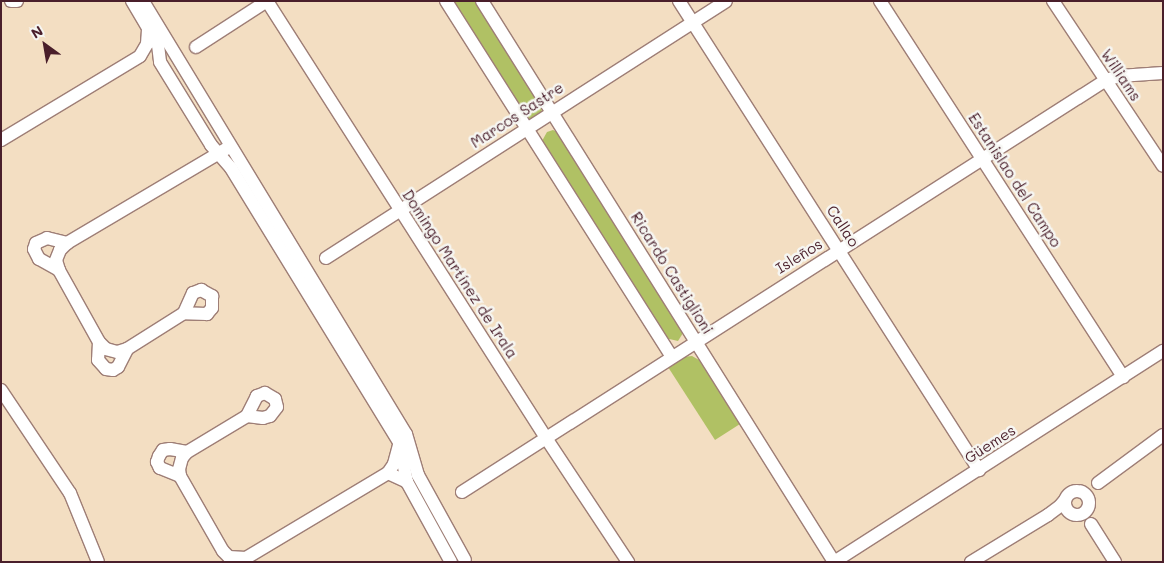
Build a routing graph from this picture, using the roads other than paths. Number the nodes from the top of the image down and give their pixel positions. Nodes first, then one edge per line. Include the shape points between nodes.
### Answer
1 (11, 1) edge
2 (17, 1) edge
3 (132, 1) edge
4 (143, 1) edge
5 (267, 1) edge
6 (446, 1) edge
7 (482, 1) edge
8 (679, 1) edge
9 (726, 1) edge
10 (880, 1) edge
11 (1053, 1) edge
12 (692, 23) junction
13 (148, 28) junction
14 (162, 42) junction
15 (196, 47) dead end
16 (140, 56) junction
17 (160, 62) junction
18 (1163, 73) edge
19 (1106, 80) junction
20 (552, 112) junction
21 (526, 129) junction
22 (1, 140) edge
23 (230, 146) junction
24 (219, 154) junction
25 (982, 158) junction
26 (1163, 166) edge
27 (400, 211) junction
28 (67, 244) junction
29 (839, 249) junction
30 (326, 258) dead end
31 (59, 270) junction
32 (184, 313) dead end
33 (695, 340) junction
34 (99, 342) junction
35 (126, 349) junction
36 (1163, 351) edge
37 (671, 356) junction
38 (1123, 377) junction
39 (1, 390) edge
40 (247, 416) dead end
41 (1163, 435) edge
42 (546, 438) junction
43 (399, 442) junction
44 (187, 452) junction
45 (978, 470) junction
46 (388, 473) junction
47 (180, 476) junction
48 (407, 482) junction
49 (462, 492) dead end
50 (1081, 505) junction
51 (1048, 515) junction
52 (222, 557) edge
53 (246, 560) edge
54 (459, 561) edge
55 (98, 562) edge
56 (628, 562) edge
57 (834, 562) edge
58 (971, 562) edge
59 (1115, 562) edge

1 - 2 street
3 - 13 street
4 - 14 street
5 - 15 street
5 - 27 street, Domingo Martínez de Irala
6 - 21 street
7 - 20 street, Ricardo Castiglioni
8 - 12 street, Callao
9 - 12 street, Marcos Sastre
10 - 25 street, Estanislao del Campo
11 - 19 street, Williams
12 - 20 street, Marcos Sastre
12 - 29 street, Callao
13 - 14 street
13 - 16 street via 147,44
14 - 17 street
14 - 23 street
16 - 17 street
16 - 22 street
17 - 24 street
18 - 19 street, Isleños
19 - 25 street, Isleños
19 - 26 street, Williams
20 - 21 street, Marcos Sastre
20 - 33 street, Ricardo Castiglioni
21 - 27 street, Marcos Sastre
21 - 37 street
23 - 24 street
23 - 54 street via 406,434 418,475
24 - 28 street
24 - 43 street via 231,168
25 - 29 street, Isleños
25 - 38 street, Estanislao del Campo
27 - 30 street, Marcos Sastre
27 - 42 street, Domingo Martínez de Irala
28 - 31 street via 56,260
28 - 31 street via 47,238 36,243 34,249 39,259
29 - 33 street, Isleños
29 - 45 street, Callao
31 - 34 street
32 - 35 street
33 - 37 street, Isleños
33 - 57 street, Ricardo Castiglioni
34 - 35 street via 106,349 117,352
34 - 35 street via 98,360 106,369 118,368
36 - 38 street, Güemes
37 - 42 street, Isleños
38 - 45 street, Güemes
39 - 55 street via 70,493
40 - 44 street
41 - 50 street via 1098,483
42 - 49 street, Isleños
42 - 56 street, Domingo Martínez de Irala
43 - 46 street via 394,464
43 - 48 street
44 - 47 street via 182,458
44 - 47 street via 170,449 163,450 158,456 160,468
45 - 57 street, Güemes
46 - 48 street
46 - 53 street
47 - 52 street
48 - 54 street
50 - 51 street
50 - 51 street via 1068,494
50 - 59 street
51 - 58 street
52 - 53 street

